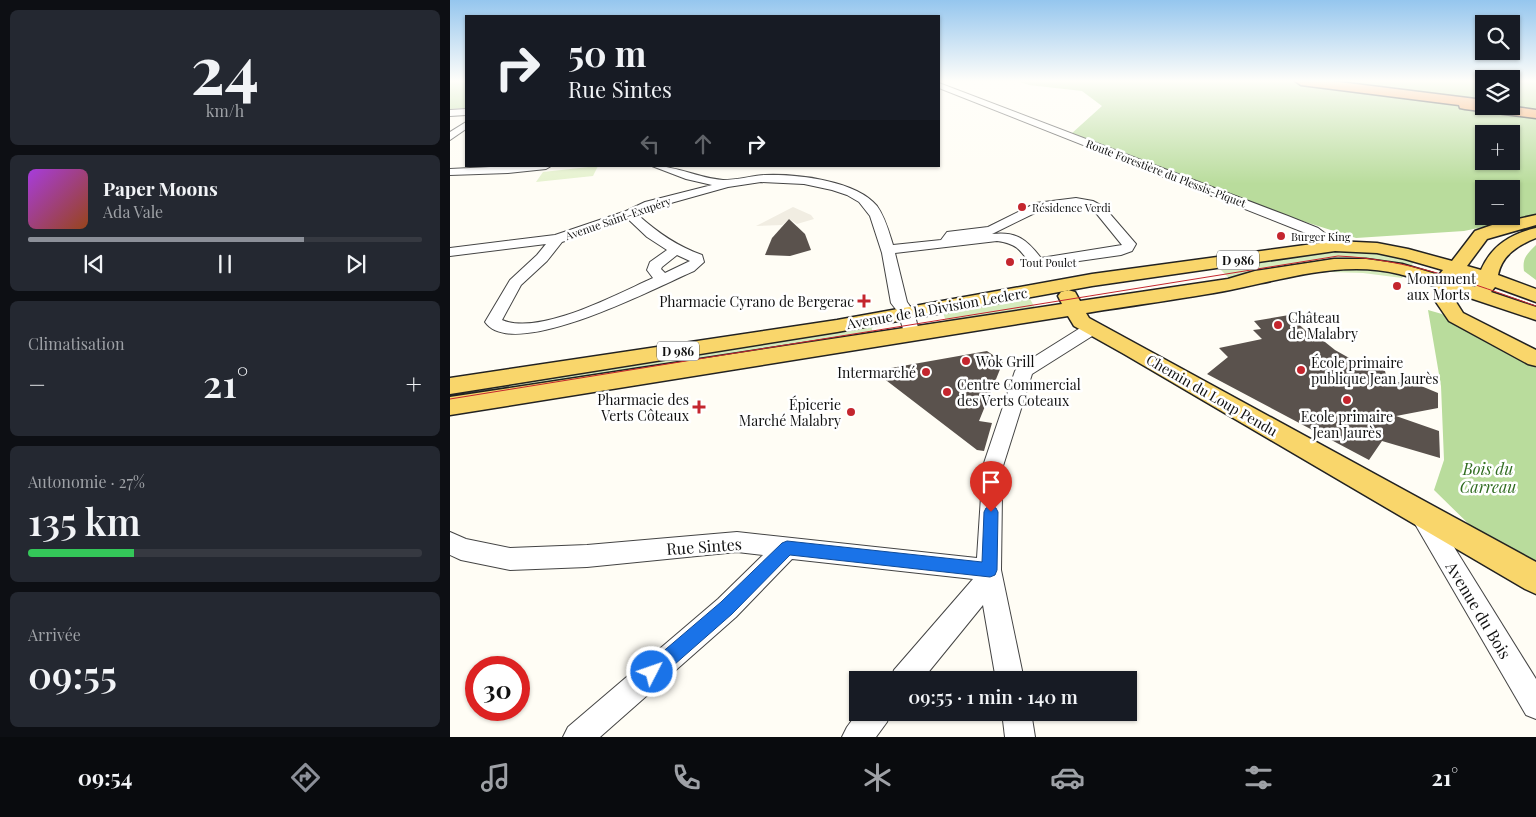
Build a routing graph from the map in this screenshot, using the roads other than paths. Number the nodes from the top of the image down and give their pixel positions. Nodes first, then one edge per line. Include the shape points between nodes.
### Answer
1 (1017, 115) edge
2 (465, 126) edge
3 (450, 137) edge
4 (528, 167) edge
5 (662, 167) edge
6 (510, 168) edge
7 (450, 172) edge
8 (724, 183) junction
9 (630, 214) junction
10 (1536, 220) edge
11 (1536, 233) edge
12 (557, 239) junction
13 (944, 244) junction
14 (1335, 246) junction
15 (676, 250) junction
16 (886, 250) junction
17 (450, 252) edge
18 (1459, 263) junction
19 (1418, 265) junction
20 (663, 280) junction
21 (1061, 286) junction
22 (1446, 289) junction
23 (1479, 292) junction
24 (1536, 296) edge
25 (1076, 308) junction
26 (906, 312) junction
27 (1536, 314) edge
28 (1091, 329) junction
29 (912, 335) junction
30 (1536, 348) edge
31 (1536, 359) edge
32 (450, 386) edge
33 (450, 406) edge
34 (1421, 514) junction
35 (450, 542) edge
36 (787, 548) junction
37 (990, 573) junction
38 (1536, 579) edge
39 (911, 671) edge
40 (1008, 671) edge
41 (1536, 705) edge
42 (870, 721) edge
43 (1017, 721) edge
44 (578, 737) edge
45 (857, 737) edge
46 (1020, 737) edge

1 - 14 street, Route Forestière du Plessis-Piquet via 1284,219 1313,231
2 - 3 street
4 - 6 street
5 - 8 street
6 - 7 street
8 - 9 street, Avenue Saint-Exupéry
8 - 16 street via 784,179 835,187 871,206 879,220
9 - 12 street, Avenue Saint-Exupéry
9 - 15 street
10 - 18 main road via 1481,235
11 - 23 main road via 1505,246
12 - 17 street, Avenue Saint-Exupéry
12 - 20 street via 515,283 494,322 510,330 537,328 569,320
13 - 13 street via 997,236 1013,239 1024,244 1038,263 1121,250 1129,244 1100,210 1076,202 1040,206 991,230 952,235
13 - 16 street
14 - 19 main road, Avenue de la Division Leclerc / D 986 via 1377,248
14 - 21 main road, Avenue de la Division Leclerc / D 986
15 - 20 street via 655,265 654,270
15 - 20 street via 693,255 697,262
16 - 26 street via 899,303
18 - 19 main road
18 - 22 main road via 1448,276
18 - 23 main road
19 - 22 main road
19 - 25 main road, Avenue de la Division Leclerc / D 986 via 1334,264
21 - 25 main road, Chemin du Loup Pendu
21 - 26 main road, Avenue de la Division Leclerc / D 986
22 - 23 main road
22 - 31 main road via 1446,302 1456,316
23 - 24 main road
23 - 27 main road
23 - 30 main road via 1468,309 1474,316
25 - 28 main road, Chemin du Loup Pendu via 1081,322
25 - 29 main road, Avenue de la Division Leclerc / D 986
26 - 29 street
26 - 32 main road, Avenue de la Division Leclerc / D 986 via 837,326
28 - 34 main road, Chemin du Loup Pendu via 1132,349
28 - 37 street via 1024,371 993,466
29 - 33 main road, Avenue de la Division Leclerc / D 986
34 - 38 main road, Chemin du Loup Pendu
34 - 41 street, Avenue du Bois
35 - 36 street, Rue Sintes via 461,549 510,559 587,556 737,542
36 - 37 street, Rue Sintes
36 - 44 street via 727,608
37 - 39 street
37 - 40 street
42 - 45 street
43 - 46 street

